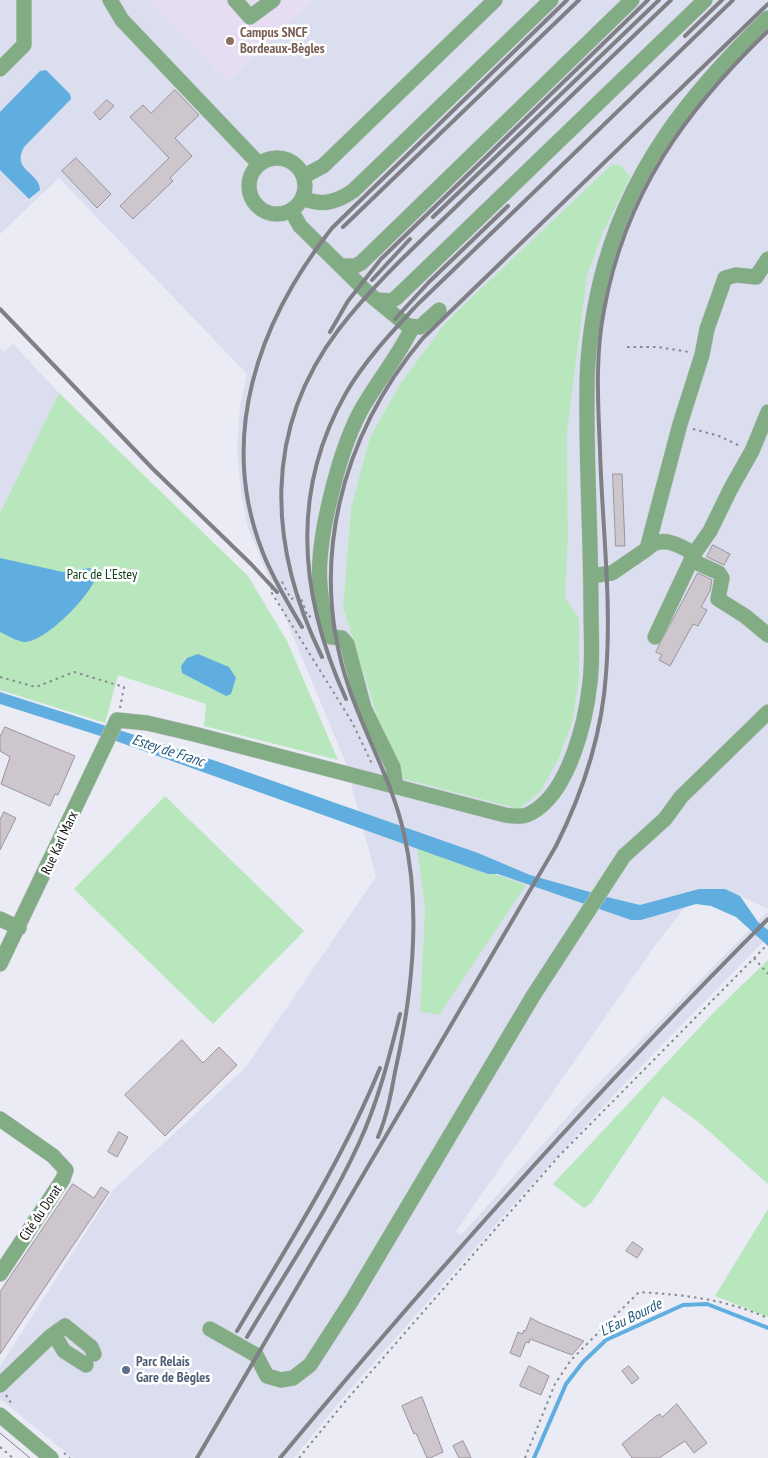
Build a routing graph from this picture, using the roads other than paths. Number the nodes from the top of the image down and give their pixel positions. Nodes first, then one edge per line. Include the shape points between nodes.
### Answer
1 (24, 0) edge
2 (110, 0) edge
3 (235, 0) edge
4 (273, 0) edge
5 (495, 0) edge
6 (551, 0) edge
7 (632, 0) edge
8 (705, 0) edge
9 (768, 18) edge
10 (0, 68) edge
11 (259, 164) junction
12 (304, 176) junction
13 (302, 198) junction
14 (291, 210) junction
15 (768, 258) edge
16 (341, 266) junction
17 (378, 300) junction
18 (439, 310) dead end
19 (412, 328) junction
20 (768, 412) edge
21 (647, 549) junction
22 (692, 557) junction
23 (591, 576) junction
24 (768, 635) edge
25 (655, 637) dead end
26 (768, 712) edge
27 (396, 787) junction
28 (0, 920) edge
29 (19, 928) junction
30 (0, 964) edge
31 (0, 1119) edge
32 (0, 1274) edge
33 (210, 1329) dead end
34 (54, 1339) junction
35 (0, 1385) edge
36 (0, 1415) edge
37 (51, 1458) edge

1 - 10 street via 24,45
2 - 11 street via 122,20
3 - 4 street via 250,17
5 - 12 street via 323,166
6 - 13 street via 352,191 326,204
7 - 16 street via 361,263
8 - 17 street via 396,298
9 - 23 street via 690,100 632,191 613,238 591,331 587,388
11 - 12 street via 284,158
11 - 14 street via 253,171 249,189 257,205 273,214
12 - 13 street
13 - 14 street
14 - 16 street via 300,226
15 - 21 street via 756,277 736,275 725,278 707,329
16 - 17 street
17 - 19 street
18 - 19 street via 420,327
19 - 27 street via 359,414 341,460 329,507 319,584 328,635 342,638 347,644 364,708 393,767
20 - 22 street via 752,451 710,531
21 - 22 street via 659,541 681,547
21 - 23 street via 612,573
22 - 24 street via 719,573 722,578 718,599
22 - 25 street
23 - 27 street via 590,681 583,723 558,787 531,814 518,817
26 - 33 street via 681,797 666,819 624,856 533,996 310,1366 293,1378 281,1380 268,1376 256,1355
27 - 29 street, Rue Karl Marx via 147,723 115,724
28 - 29 street
29 - 30 street, Rue Karl Marx
31 - 32 street, Cité du Dorat via 53,1156 66,1170
34 - 34 street via 65,1326 91,1347 90,1359 64,1351
34 - 35 street
36 - 37 street

